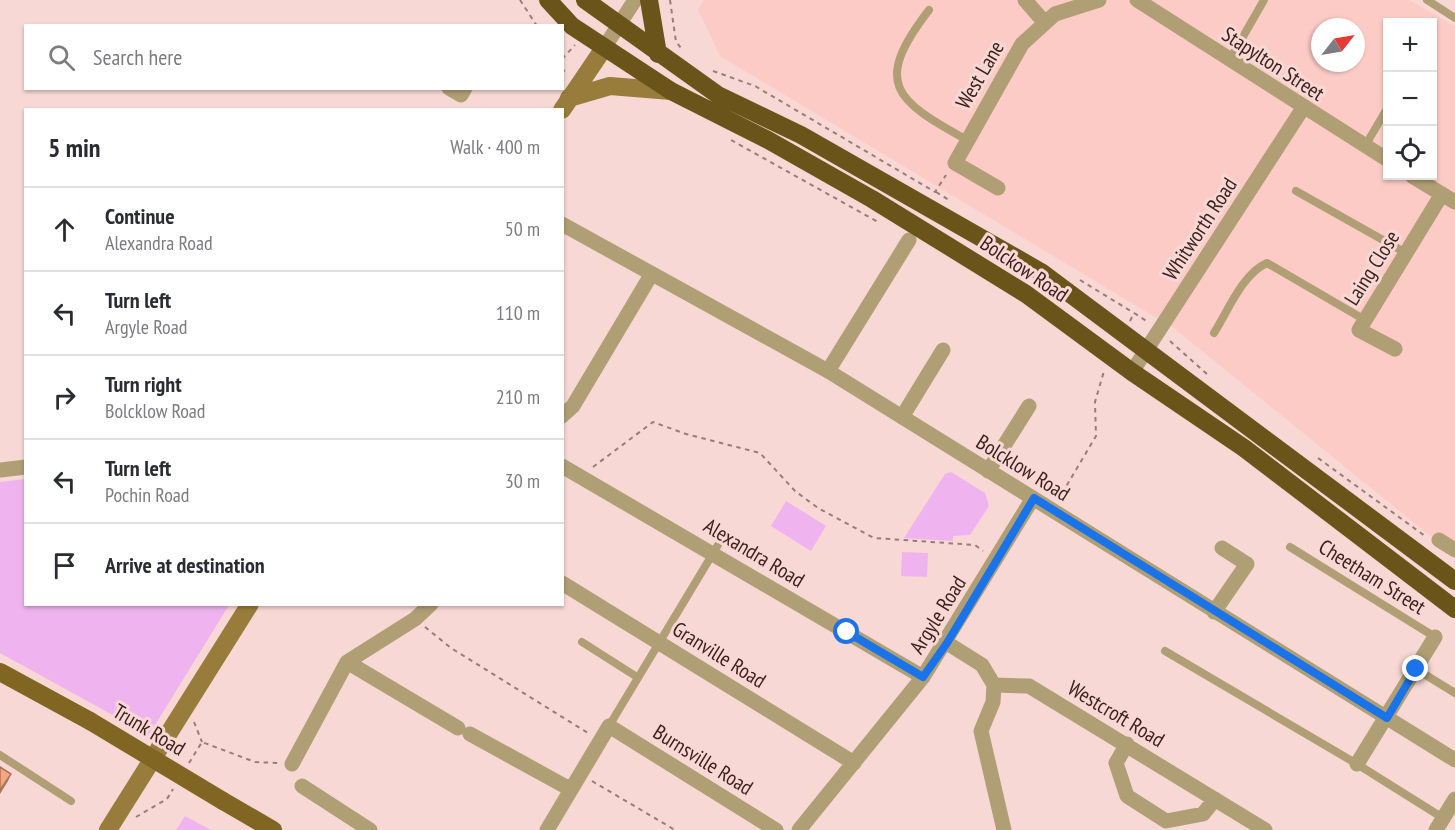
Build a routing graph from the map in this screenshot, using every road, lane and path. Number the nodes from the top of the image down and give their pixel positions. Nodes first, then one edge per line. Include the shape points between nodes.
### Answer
1 (520, 0) edge
2 (548, 0) edge
3 (585, 0) edge
4 (635, 0) edge
5 (649, 0) edge
6 (1024, 0) edge
7 (1099, 0) edge
8 (1137, 0) edge
9 (1264, 0) edge
10 (1427, 0) edge
11 (929, 10) dead end
12 (1455, 18) edge
13 (1045, 23) junction
14 (536, 24) edge
15 (619, 27) junction
16 (604, 48) junction
17 (658, 54) junction
18 (1229, 61) junction
19 (698, 73) junction
20 (452, 90) edge
21 (464, 90) edge
22 (671, 91) junction
23 (566, 96) edge
24 (1303, 108) junction
25 (1383, 115) edge
26 (724, 136) dead end
27 (967, 140) junction
28 (1365, 146) junction
29 (1383, 157) edge
30 (954, 163) junction
31 (1419, 180) edge
32 (998, 188) dead end
33 (1296, 190) dead end
34 (1449, 198) edge
35 (879, 223) dead end
36 (564, 225) edge
37 (909, 240) dead end
38 (1406, 253) junction
39 (651, 275) junction
40 (1365, 320) junction
41 (1214, 333) dead end
42 (1395, 349) dead end
43 (943, 350) dead end
44 (1146, 350) junction
45 (828, 371) junction
46 (1132, 372) junction
47 (1029, 406) dead end
48 (564, 414) edge
49 (902, 417) junction
50 (24, 467) edge
51 (564, 467) edge
52 (0, 470) edge
53 (988, 471) junction
54 (581, 476) junction
55 (1034, 498) junction
56 (1439, 540) dead end
57 (1290, 547) dead end
58 (1222, 548) dead end
59 (716, 549) junction
60 (1455, 549) edge
61 (997, 561) junction
62 (1455, 581) edge
63 (564, 585) edge
64 (249, 606) edge
65 (430, 606) edge
66 (1455, 609) edge
67 (1214, 612) junction
68 (415, 620) junction
69 (1435, 637) joint
70 (582, 642) dead end
71 (658, 642) junction
72 (947, 643) junction
73 (1165, 651) dead end
74 (347, 662) junction
75 (1416, 669) junction
76 (0, 672) edge
77 (637, 677) junction
78 (923, 677) junction
79 (994, 685) junction
80 (1455, 693) edge
81 (188, 706) junction
82 (1387, 718) junction
83 (609, 726) junction
84 (600, 740) junction
85 (202, 742) dead end
86 (1127, 744) junction
87 (0, 755) edge
88 (1455, 760) edge
89 (854, 763) junction
90 (292, 764) dead end
91 (1357, 764) junction
92 (580, 773) junction
93 (302, 786) dead end
94 (570, 789) junction
95 (1215, 799) junction
96 (1455, 799) edge
97 (71, 801) dead end
98 (1439, 824) edge
99 (551, 829) edge
100 (108, 830) edge
101 (273, 830) edge
102 (370, 830) edge
103 (675, 830) edge
104 (776, 830) edge
105 (799, 830) edge
106 (1004, 830) edge
107 (1265, 830) edge

1 - 14 path
2 - 16 highway, Bolckow Road via 572,26
3 - 15 highway, Bolckow Road
4 - 15 street
5 - 17 highway
6 - 13 street
7 - 13 street, West Lane via 1055,14
8 - 18 street, Stapylton Street
9 - 18 lane
10 - 12 lane
11 - 27 lane via 910,35 896,82 903,96 930,120
13 - 27 street, West Lane via 1022,44
15 - 16 street
15 - 17 highway, Bolckow Road
16 - 22 highway, Bolckow Road
16 - 23 street
17 - 19 highway, Bolckow Road
18 - 24 street, Stapylton Street
19 - 30 path via 755,86 935,192
19 - 44 highway, Bolckow Road via 718,95 801,135 1041,272
20 - 21 street via 461,95
22 - 23 street via 610,86
22 - 46 highway, Bolckow Road via 872,199 1026,294
24 - 28 street, Stapylton Street
24 - 44 street, Whitworth Road
25 - 28 lane
26 - 35 path
27 - 30 street, West Lane
28 - 29 street, Stapylton Street
30 - 32 street
31 - 34 street
33 - 38 lane
34 - 38 street, Laing Close
36 - 39 street, Bolcklow Road
37 - 45 street
38 - 40 street, Laing Close
39 - 45 street, Bolcklow Road
39 - 48 street via 573,406
40 - 41 lane via 1267,263 1248,278
40 - 42 street, Laing Close via 1359,330
43 - 49 street
44 - 46 street, Whitworth Road
44 - 62 highway, Bolckow Road
45 - 49 street, Bolcklow Road
46 - 66 highway, Bolckow Road via 1244,448
47 - 53 street
49 - 53 street, Bolcklow Road
50 - 52 street
51 - 54 street, Alexandra Road
53 - 55 street, Bolcklow Road
54 - 59 street, Alexandra Road
54 - 61 path via 653,422 760,453 795,491 874,538 975,545
55 - 61 street, Argyle Road
55 - 67 street, Bolcklow Road
56 - 60 street
57 - 69 lane, Cheetham Street
58 - 67 street via 1247,564
59 - 71 lane
59 - 78 street, Alexandra Road
61 - 72 street, Argyle Road
63 - 71 street, Granville Road
64 - 81 street
65 - 68 street
67 - 82 street, Bolcklow Road
68 - 74 street
68 - 84 path via 451,648
69 - 75 street
70 - 77 lane
71 - 77 lane
71 - 89 street, Granville Road
72 - 78 street, Argyle Road
72 - 79 street via 981,665
73 - 91 lane
74 - 90 street
74 - 94 street
75 - 80 lane
75 - 82 street
76 - 101 main road, Trunk Road, bridge
77 - 83 lane
78 - 89 street, Argyle Road
79 - 86 street, Westcroft Road via 1029,686
79 - 106 street via 993,702 981,731
81 - 85 path
81 - 100 street
82 - 88 street, Bolcklow Road
82 - 91 street
83 - 84 street
83 - 104 street, Burnsville Road
84 - 92 street
86 - 95 street, Westcroft Road
86 - 95 street via 1116,763 1127,796 1166,821 1203,814
87 - 97 lane
89 - 105 street, Argyle Road
91 - 98 lane
92 - 94 street
92 - 103 path
93 - 102 street
94 - 99 street
95 - 107 street, Westcroft Road
96 - 98 street

